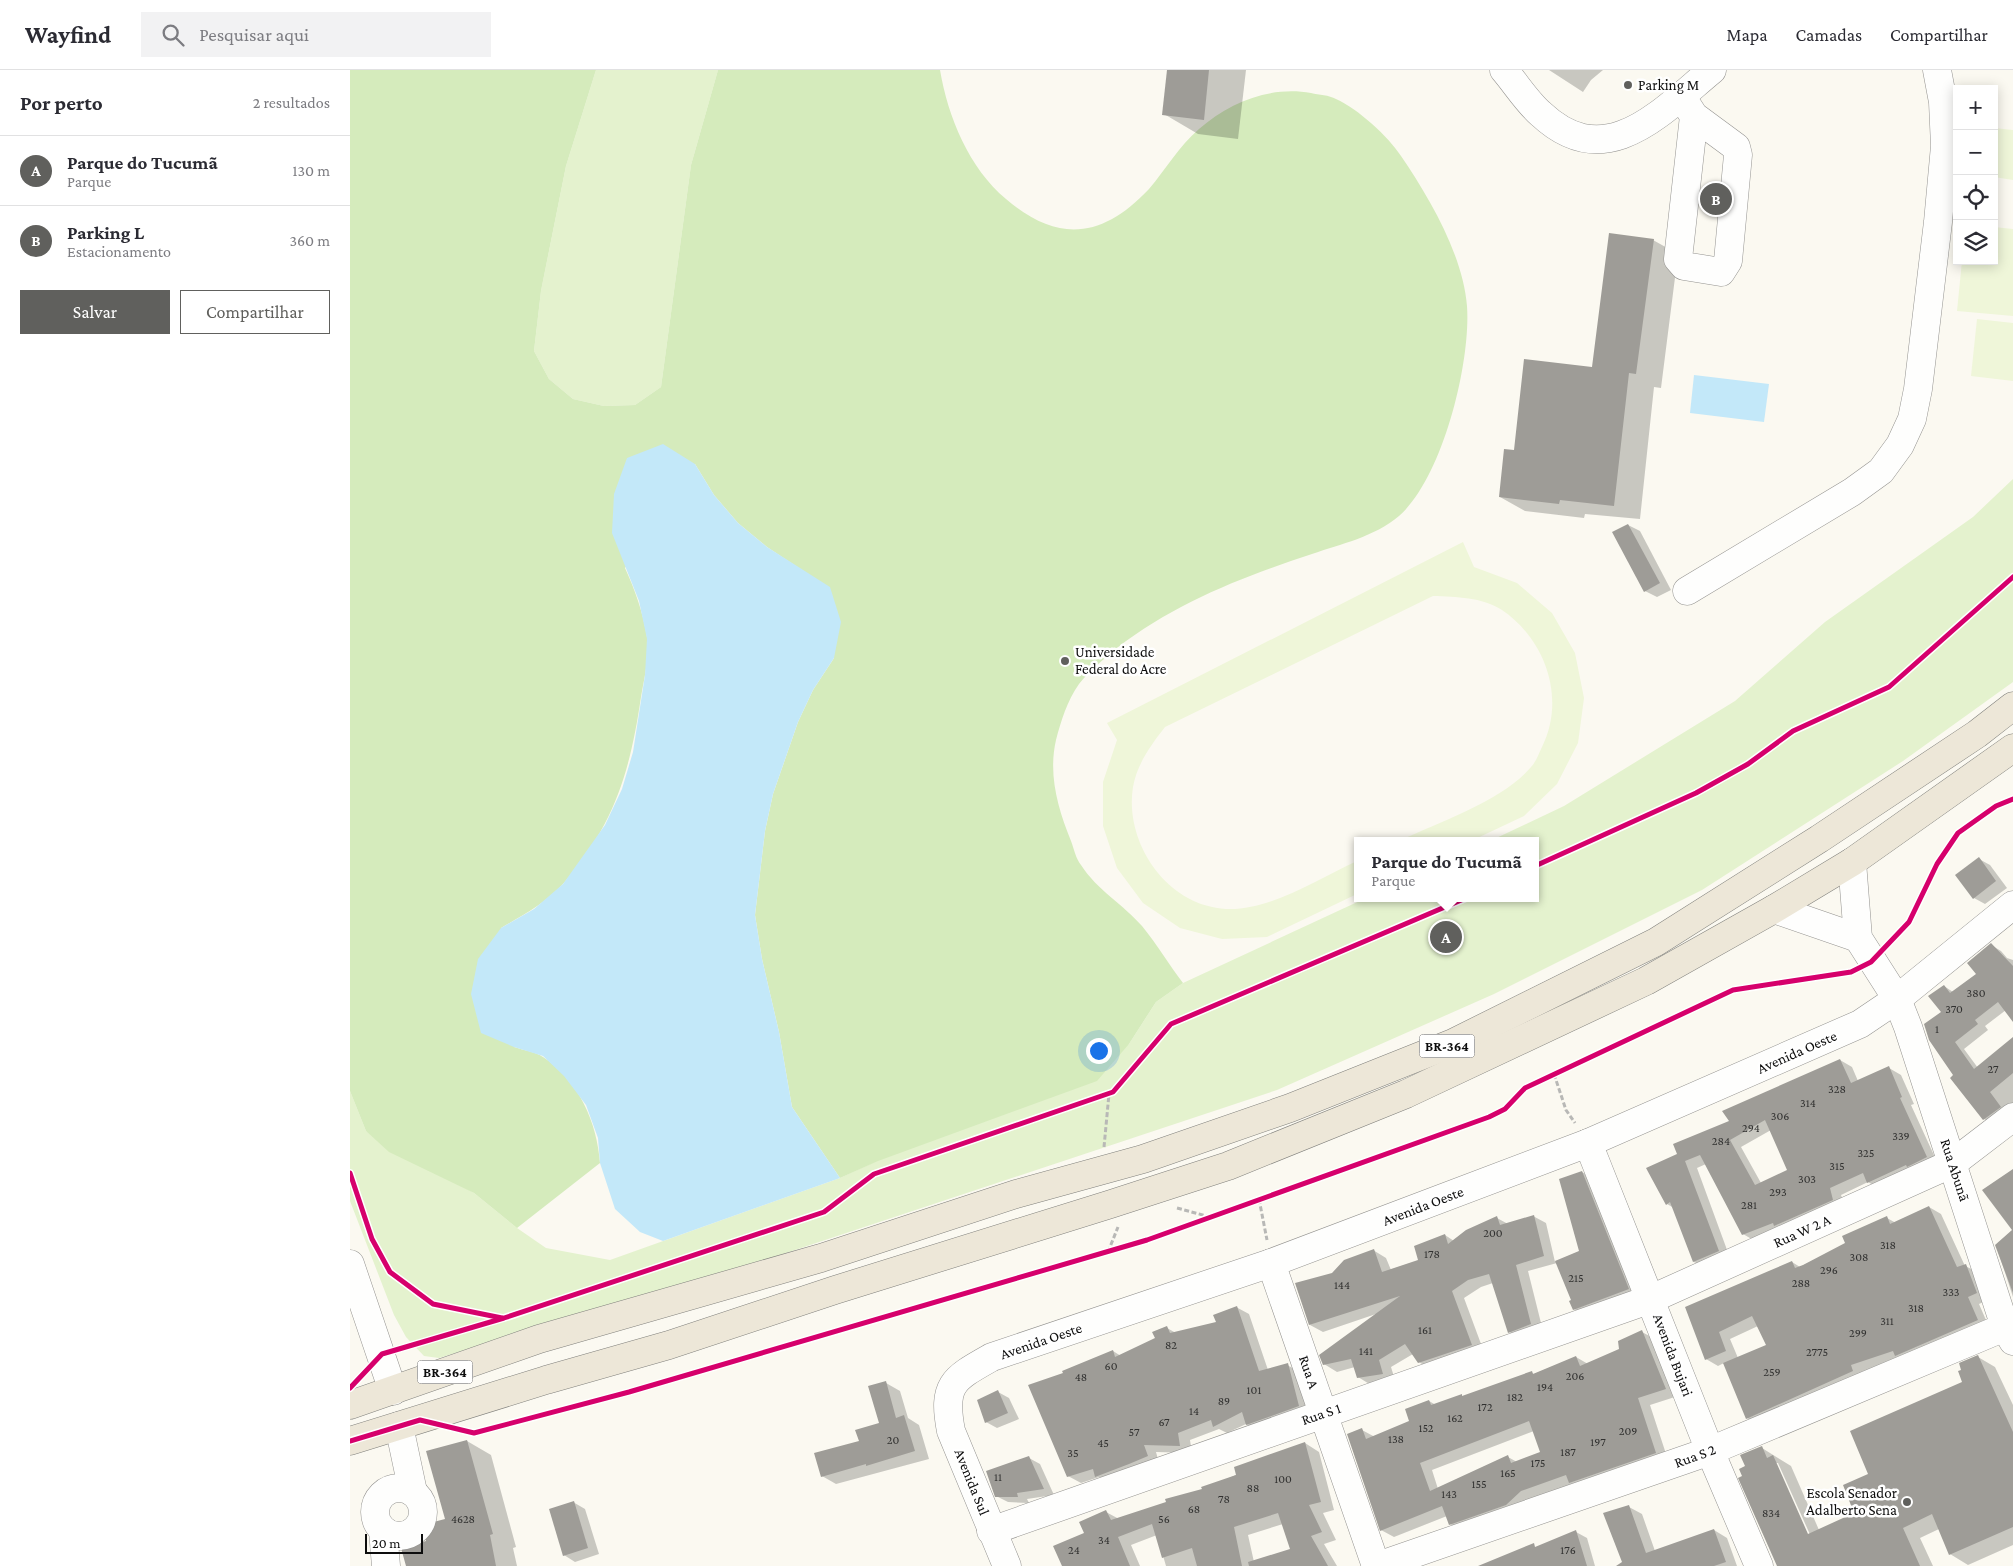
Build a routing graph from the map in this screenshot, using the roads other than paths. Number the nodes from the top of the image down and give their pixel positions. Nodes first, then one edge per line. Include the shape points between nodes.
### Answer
1 (1504, 70) edge
2 (1712, 70) edge
3 (1937, 70) edge
4 (1688, 106) junction
5 (1687, 591) dead end
6 (2013, 706) edge
7 (2013, 748) edge
8 (1852, 862) junction
9 (2013, 905) edge
10 (1774, 909) junction
11 (1858, 938) junction
12 (1897, 999) junction
13 (2013, 1117) edge
14 (1588, 1143) junction
15 (1953, 1163) junction
16 (1272, 1263) junction
17 (350, 1264) edge
18 (1651, 1299) junction
19 (658, 1304) junction
20 (2010, 1330) edge
21 (669, 1345) junction
22 (393, 1391) junction
23 (948, 1396) joint
24 (350, 1405) edge
25 (1324, 1413) junction
26 (399, 1426) junction
27 (350, 1442) edge
28 (1710, 1451) junction
29 (991, 1531) junction
30 (386, 1566) edge
31 (1007, 1566) edge
32 (1377, 1566) edge
33 (1759, 1566) edge

1 - 4 street via 1540,114 1559,129 1601,141 1625,135
2 - 4 street
3 - 5 street via 1943,102 1945,146 1938,222 1918,390 1912,419 1900,445 1881,471 1852,492
4 - 4 street via 1678,259 1684,266 1721,272 1728,261 1738,155 1736,147
6 - 19 main road, BR-364 via 1977,734 1819,839 1656,942 1453,1043 1290,1108 1143,1159 1016,1194 820,1258
7 - 8 main road, BR-364
8 - 10 main road, BR-364
8 - 11 street
9 - 12 street, Avenida Oeste
10 - 11 street
10 - 21 main road, BR-364 via 1646,982 1406,1094 1228,1166
11 - 12 street
12 - 14 street, Avenida Oeste via 1860,1024
12 - 15 street, Rua Abunã
13 - 15 street, Rua W 2 A
14 - 16 street, Avenida Oeste
14 - 18 street, Avenida Bujari
15 - 18 street, Rua W 2 A
15 - 20 street, Rua Abunã
16 - 23 street, Avenida Oeste via 992,1358 963,1373
16 - 25 street, Rua A
17 - 22 street
18 - 25 street, Rua S 1
18 - 28 street, Avenida Bujari
19 - 21 main road via 671,1320
19 - 22 main road, BR-364 via 539,1339
20 - 28 street, Rua S 2
21 - 26 main road, BR-364
22 - 24 main road, BR-364
23 - 29 street, Avenida Sul via 951,1431
25 - 29 street, Rua S 1
25 - 32 street, Rua A
26 - 27 main road, BR-364
26 - 30 street via 413,1492 392,1488 379,1499 376,1515 383,1530
28 - 32 street, Rua S 2
28 - 33 street, Avenida Bujari
29 - 31 street, Avenida Sul

